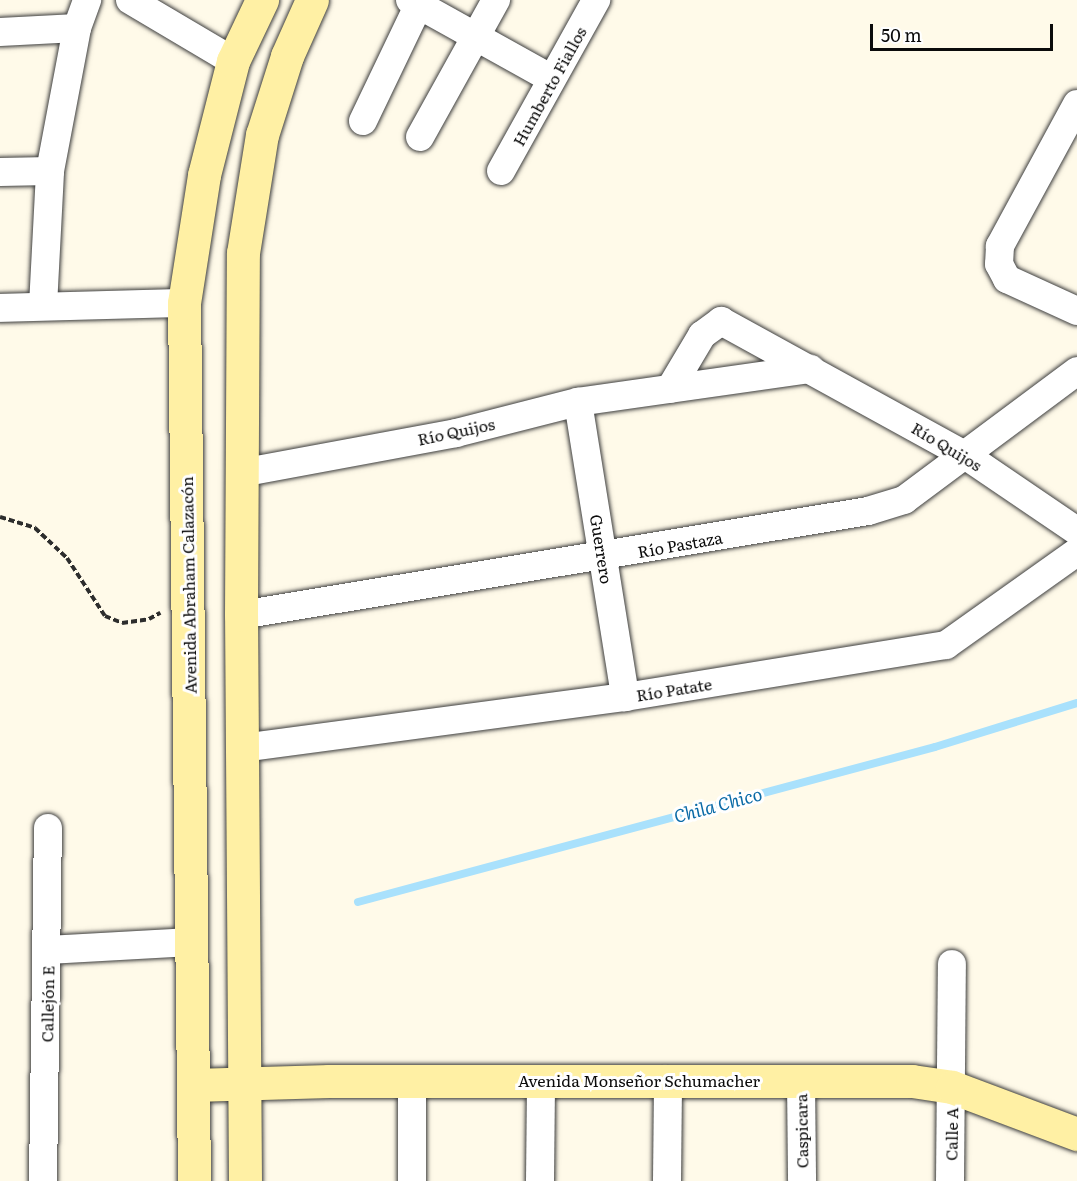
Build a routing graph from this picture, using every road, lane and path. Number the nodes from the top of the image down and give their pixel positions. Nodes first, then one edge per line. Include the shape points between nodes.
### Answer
1 (87, 0) edge
2 (130, 0) edge
3 (262, 0) edge
4 (312, 0) edge
5 (496, 0) edge
6 (596, 0) edge
7 (417, 2) edge
8 (77, 28) junction
9 (0, 32) edge
10 (476, 37) junction
11 (233, 61) junction
12 (552, 79) junction
13 (1077, 104) edge
14 (363, 121) dead end
15 (420, 137) dead end
16 (50, 171) junction
17 (501, 171) dead end
18 (0, 172) edge
19 (184, 303) junction
20 (43, 306) junction
21 (0, 309) edge
22 (1077, 311) edge
23 (811, 369) junction
24 (1077, 371) edge
25 (670, 389) junction
26 (578, 402) junction
27 (965, 455) junction
28 (241, 472) junction
29 (0, 517) edge
30 (1077, 531) edge
31 (1077, 552) edge
32 (604, 557) junction
33 (189, 596) junction
34 (241, 615) junction
35 (625, 697) junction
36 (242, 748) junction
37 (48, 828) dead end
38 (191, 942) junction
39 (48, 950) junction
40 (952, 964) dead end
41 (668, 1079) junction
42 (541, 1080) junction
43 (801, 1080) junction
44 (244, 1082) junction
45 (412, 1082) junction
46 (193, 1085) junction
47 (952, 1086) junction
48 (1077, 1134) edge
49 (44, 1181) edge
50 (194, 1181) edge
51 (245, 1181) edge
52 (412, 1181) edge
53 (540, 1181) edge
54 (667, 1181) edge
55 (802, 1181) edge
56 (950, 1181) edge

1 - 8 street
2 - 11 street
3 - 11 main road, Avenida Abraham Calazacón
4 - 28 main road via 287,56 262,135 243,253
5 - 10 street
6 - 12 street, Humberto Fiallos
7 - 10 street
7 - 14 street
8 - 9 street
8 - 16 street
10 - 12 street
10 - 15 street
11 - 19 main road, Avenida Abraham Calazacón via 204,175
12 - 17 street, Humberto Fiallos
13 - 22 street via 1000,246 999,264 1007,279
16 - 18 street
16 - 20 street
19 - 20 street
19 - 33 main road, Avenida Abraham Calazacón
20 - 21 street
23 - 25 street, Río Quijos
23 - 25 street, Río Quijos via 721,321 702,335
23 - 27 street, Río Quijos
24 - 27 street, Río Pastaza
25 - 26 street, Río Quijos
26 - 28 street, Río Quijos via 456,433
26 - 32 street, Guerrero
27 - 30 street, Río Quijos
27 - 32 street, Río Pastaza via 904,500 868,511
28 - 34 main road
29 - 33 path via 35,528 67,558 105,616 122,623 149,619
31 - 35 street, Río Patate via 946,645
32 - 34 street, Río Pastaza via 482,573
32 - 35 street, Guerrero
33 - 38 main road, Avenida Abraham Calazacón
34 - 36 main road
35 - 36 street, Río Patate
36 - 44 main road
37 - 39 street, Callejón E
38 - 39 street
38 - 46 main road, Avenida Abraham Calazacón
39 - 49 street, Callejón E
40 - 47 street, Calle A
41 - 42 main road, Avenida Monseñor Schumacher
41 - 43 main road, Avenida Monseñor Schumacher
41 - 54 street
42 - 45 main road, Avenida Monseñor Schumacher
42 - 53 street
43 - 47 main road, Avenida Monseñor Schumacher via 912,1081
43 - 55 street, Caspicara
44 - 45 main road, Avenida Monseñor Schumacher
44 - 46 main road, Avenida Monseñor Schumacher
44 - 51 main road
45 - 52 street
46 - 50 main road, Avenida Abraham Calazacón
47 - 48 main road, Avenida Monseñor Schumacher
47 - 56 street, Calle A

